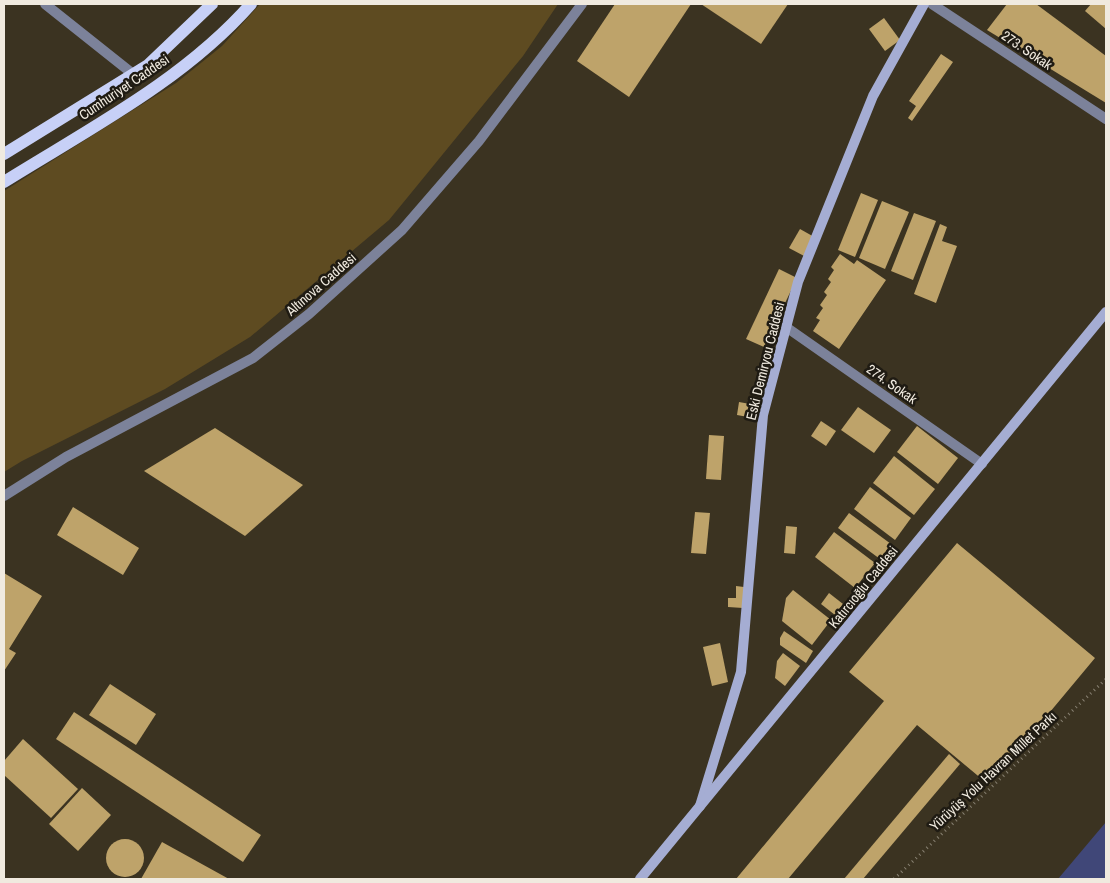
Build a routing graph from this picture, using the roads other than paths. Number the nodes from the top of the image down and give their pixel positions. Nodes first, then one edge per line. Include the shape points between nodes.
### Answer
1 (45, 4) edge
2 (212, 4) edge
3 (251, 4) edge
4 (582, 4) edge
5 (924, 4) edge
6 (932, 4) edge
7 (133, 74) junction
8 (1106, 119) edge
9 (4, 154) edge
10 (4, 182) edge
11 (1106, 312) edge
12 (786, 327) junction
13 (982, 464) junction
14 (4, 496) edge
15 (700, 806) junction
16 (640, 879) edge

1 - 7 street
2 - 7 main road, Cumhuriyet Caddesi via 148,65
3 - 10 main road, Cumhuriyet Caddesi via 228,30 159,85
4 - 14 street, Altınova Caddesi via 479,141 402,230 309,314 253,358 66,457
5 - 12 main road, Eski Demiryou Caddesi via 873,96 798,282
6 - 8 street, 273. Sokak
7 - 9 main road, Cumhuriyet Caddesi
11 - 13 main road, Katırcıoğlu Caddesi
12 - 13 street, 274. Sokak
12 - 15 main road, Eski Demiryou Caddesi via 763,415 741,672
13 - 15 main road, Katırcıoğlu Caddesi
15 - 16 main road, Katırcıoğlu Caddesi

